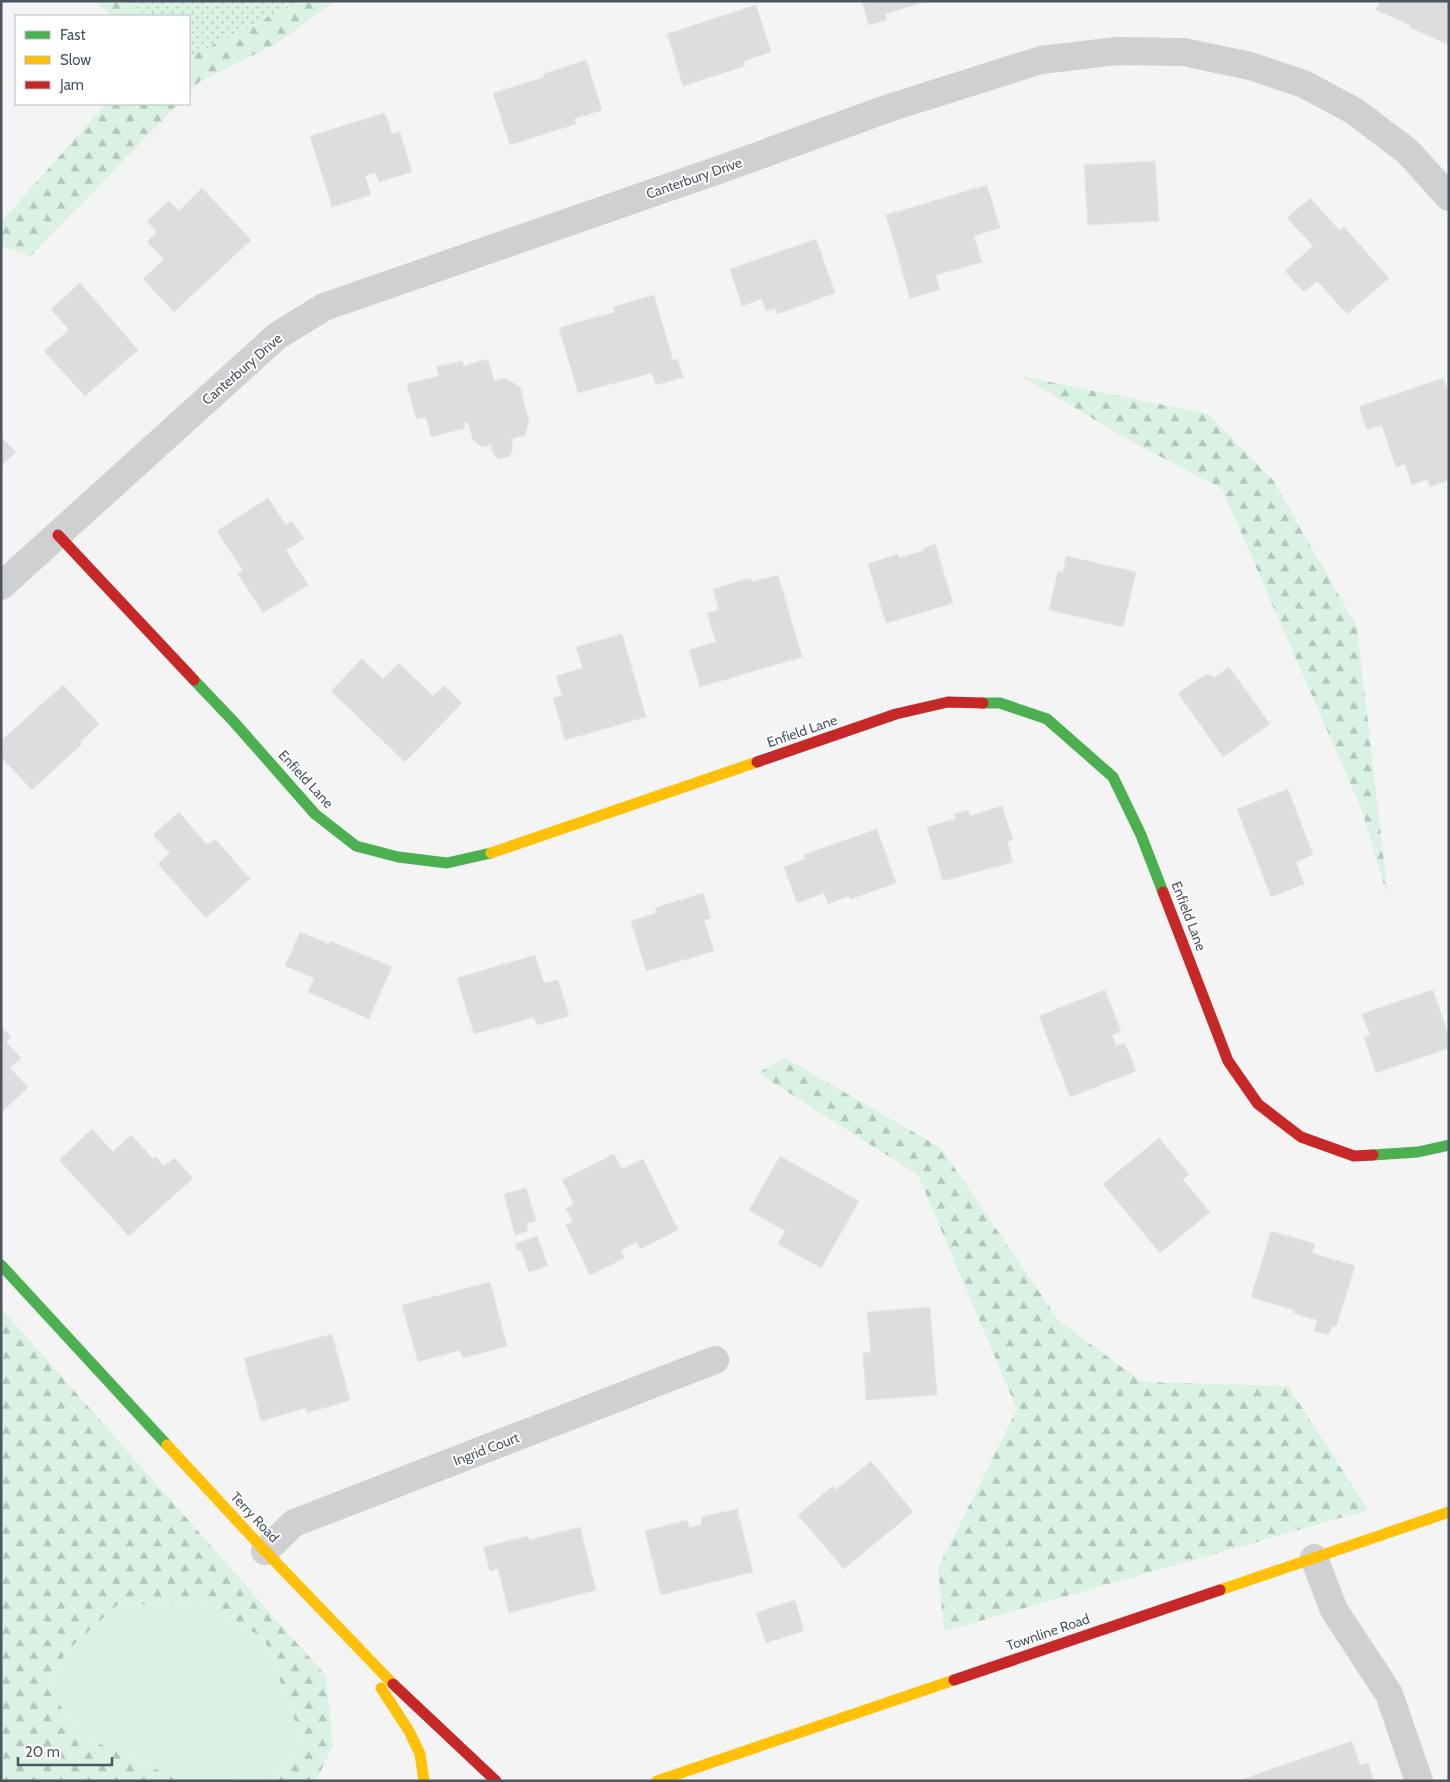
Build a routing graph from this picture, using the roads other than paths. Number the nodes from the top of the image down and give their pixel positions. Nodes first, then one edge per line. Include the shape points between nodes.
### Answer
1 (1449, 197) edge
2 (58, 535) junction
3 (1, 586) edge
4 (1449, 1146) edge
5 (1, 1264) edge
6 (716, 1360) dead end
7 (1449, 1512) edge
8 (266, 1551) junction
9 (1314, 1558) junction
10 (336, 1624) junction
11 (843, 1718) junction
12 (740, 1764) dead end
13 (424, 1781) edge
14 (496, 1781) edge
15 (657, 1781) edge
16 (1419, 1781) edge

1 - 2 street, Canterbury Drive via 1407,151 1354,111 1304,84 1250,66 1184,52 1117,51 1040,60 889,108 727,168 324,306 277,336
2 - 3 street, Canterbury Drive
2 - 4 street, Enfield Lane via 234,722 315,814 356,846 398,858 446,863 494,852 896,714 948,702 1000,703 1047,719 1113,777 1141,835 1228,1061 1258,1104 1301,1137 1354,1156 1418,1152
5 - 8 street, Terry Road
6 - 8 street, Ingrid Court via 294,1523
7 - 9 street, Townline Road
8 - 10 street, Terry Road
9 - 11 street, Townline Road
9 - 16 street via 1334,1610 1389,1694
10 - 13 street via 409,1731 420,1754
10 - 14 street, Terry Road via 400,1691
11 - 12 street
11 - 15 street, Townline Road

